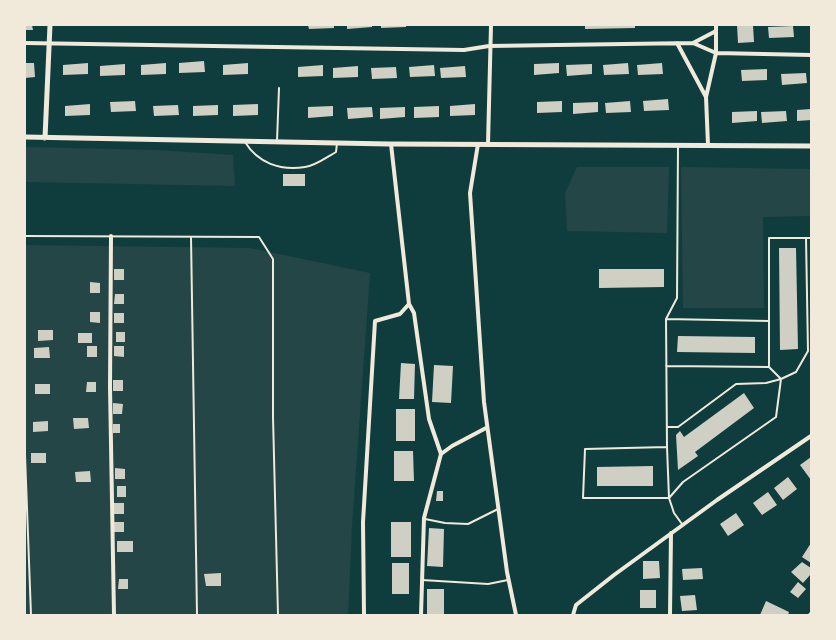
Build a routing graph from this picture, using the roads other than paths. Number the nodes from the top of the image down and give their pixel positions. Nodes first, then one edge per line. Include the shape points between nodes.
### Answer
1 (50, 25) edge
2 (491, 25) edge
3 (716, 25) edge
4 (716, 31) junction
5 (693, 42) junction
6 (678, 43) junction
7 (25, 44) edge
8 (49, 44) junction
9 (489, 46) junction
10 (716, 53) junction
11 (811, 55) edge
12 (278, 88) dead end
13 (706, 97) junction
14 (25, 137) edge
15 (45, 138) junction
16 (244, 141) junction
17 (277, 141) junction
18 (337, 141) junction
19 (391, 144) junction
20 (478, 144) junction
21 (488, 144) junction
22 (678, 145) junction
23 (708, 145) junction
24 (811, 146) edge
25 (25, 236) edge
26 (111, 236) junction
27 (192, 237) junction
28 (806, 238) junction
29 (811, 238) edge
30 (409, 304) junction
31 (666, 319) junction
32 (769, 321) junction
33 (807, 325) junction
34 (811, 325) edge
35 (666, 366) junction
36 (769, 367) junction
37 (780, 379) junction
38 (667, 427) junction
39 (486, 428) junction
40 (811, 436) edge
41 (667, 447) junction
42 (441, 454) junction
43 (25, 455) edge
44 (669, 498) junction
45 (498, 509) junction
46 (424, 518) junction
47 (683, 524) junction
48 (671, 533) junction
49 (421, 580) junction
50 (509, 580) junction
51 (31, 615) edge
52 (114, 615) edge
53 (197, 615) edge
54 (278, 615) edge
55 (364, 615) edge
56 (421, 615) edge
57 (516, 615) edge
58 (572, 615) edge
59 (670, 615) edge

1 - 8 street
2 - 9 street
3 - 4 street
4 - 5 street
4 - 10 street
5 - 6 street
5 - 10 street
6 - 9 street
6 - 13 street
7 - 8 street
8 - 9 street via 464,50
8 - 15 street
9 - 21 street
10 - 11 street
10 - 13 street
12 - 17 lane
13 - 23 street
14 - 15 street
15 - 16 street
16 - 17 street
16 - 18 lane via 252,154 273,166 305,167 336,152
17 - 18 street
18 - 19 street
19 - 20 street
19 - 30 street
20 - 21 street
20 - 39 street via 470,193
21 - 22 street
22 - 23 street
22 - 31 lane via 677,298
23 - 24 street
25 - 26 lane
26 - 27 lane
26 - 52 street via 110,387
27 - 53 lane
27 - 54 lane via 259,237 273,259 273,417
28 - 29 lane
28 - 32 lane via 769,238
28 - 33 lane
30 - 42 street via 414,313 429,419
30 - 55 street via 400,314 375,321 363,522
31 - 32 lane
31 - 35 lane
32 - 36 lane
33 - 34 lane
33 - 37 lane via 808,351 796,372
35 - 36 lane
35 - 38 lane
36 - 37 lane
37 - 38 lane via 766,383 736,384 678,427
37 - 44 lane via 776,417 683,482
38 - 41 lane
39 - 42 street
39 - 45 street
40 - 47 street
41 - 44 lane
41 - 44 lane via 585,449 583,498
42 - 46 street
43 - 51 lane
44 - 47 lane via 674,513
45 - 46 lane via 468,524 445,524
45 - 50 street
46 - 49 street
47 - 48 street
48 - 58 street via 576,605
48 - 59 street
49 - 50 lane via 488,584
49 - 56 street
50 - 57 street

